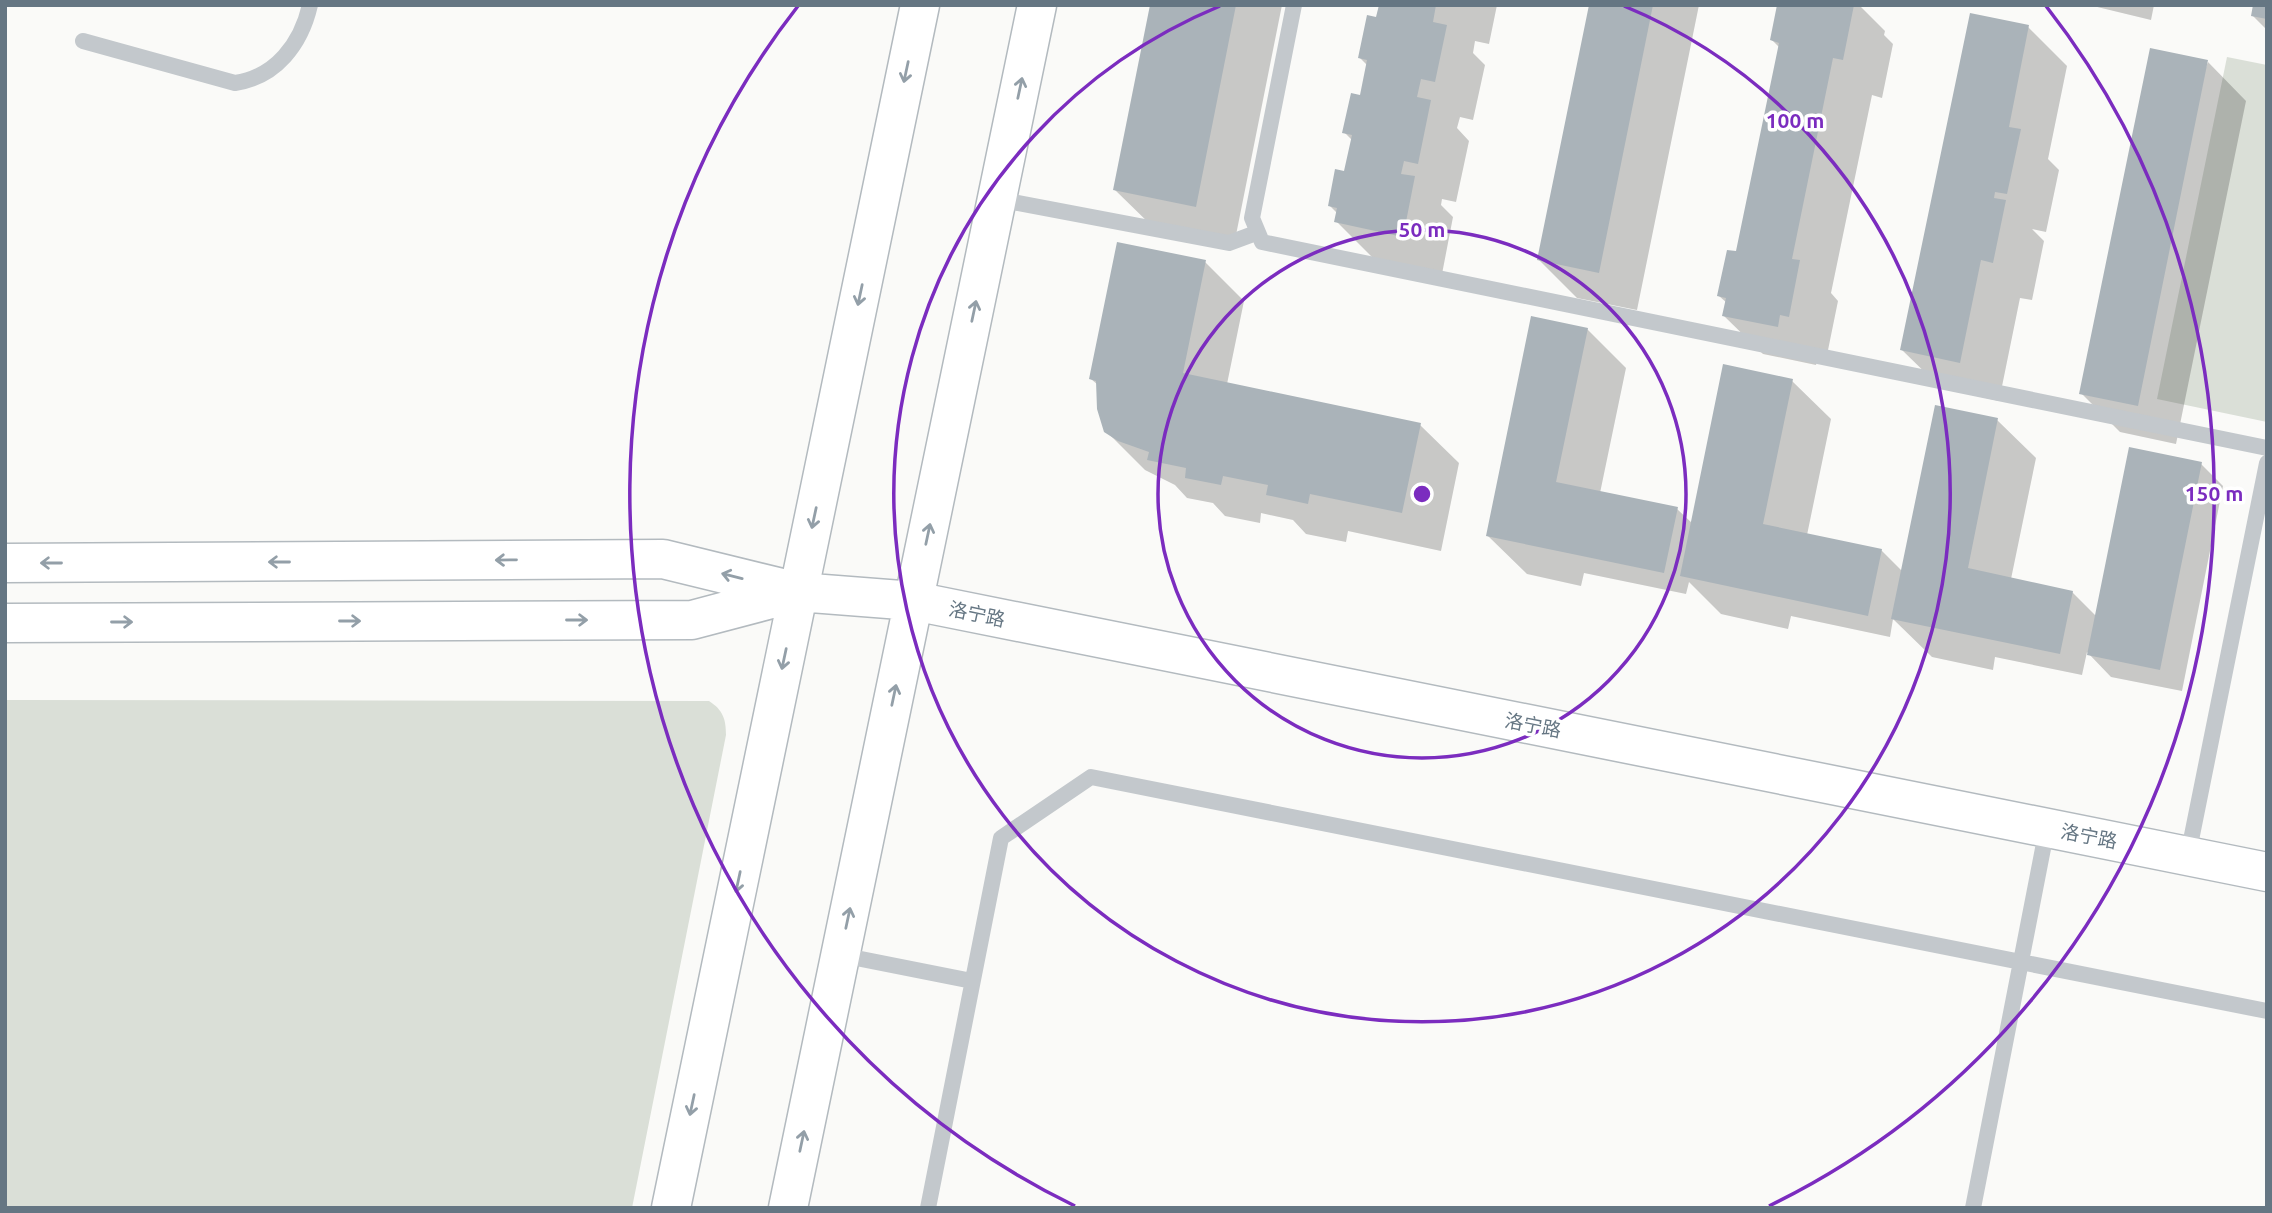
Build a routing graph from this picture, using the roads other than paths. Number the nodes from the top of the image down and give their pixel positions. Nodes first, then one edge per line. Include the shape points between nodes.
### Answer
1 (310, 5) edge
2 (920, 5) edge
3 (1037, 5) edge
4 (1294, 5) edge
5 (83, 41) dead end
6 (997, 199) junction
7 (1256, 233) junction
8 (2267, 448) edge
9 (2267, 463) edge
10 (5, 563) edge
11 (798, 592) junction
12 (914, 600) junction
13 (5, 623) edge
14 (2047, 828) junction
15 (2188, 856) junction
16 (2267, 872) edge
17 (841, 955) junction
18 (2021, 962) junction
19 (972, 981) junction
20 (2267, 1011) edge
21 (671, 1208) edge
22 (788, 1208) edge
23 (928, 1208) edge
24 (1973, 1208) edge

1 - 5 lane via 304,28 287,55 267,73 249,81 234,83
2 -> 11 main road
6 -> 3 main road
4 - 7 lane via 1252,218
6 - 7 lane via 1229,243
12 -> 6 main road
7 - 8 lane via 1262,242
9 - 15 lane
11 -> 10 main road via 663,559
11 - 12 main road, 洛宁路
13 -> 11 main road via 692,620
11 -> 21 main road
12 - 14 main road, 洛宁路
17 -> 12 main road
14 - 15 main road, 洛宁路
14 - 18 lane
15 - 16 main road, 洛宁路
17 - 19 lane
22 -> 17 main road
18 - 19 lane via 1091,777 1000,838
18 - 20 lane
18 - 24 lane
19 - 23 lane

